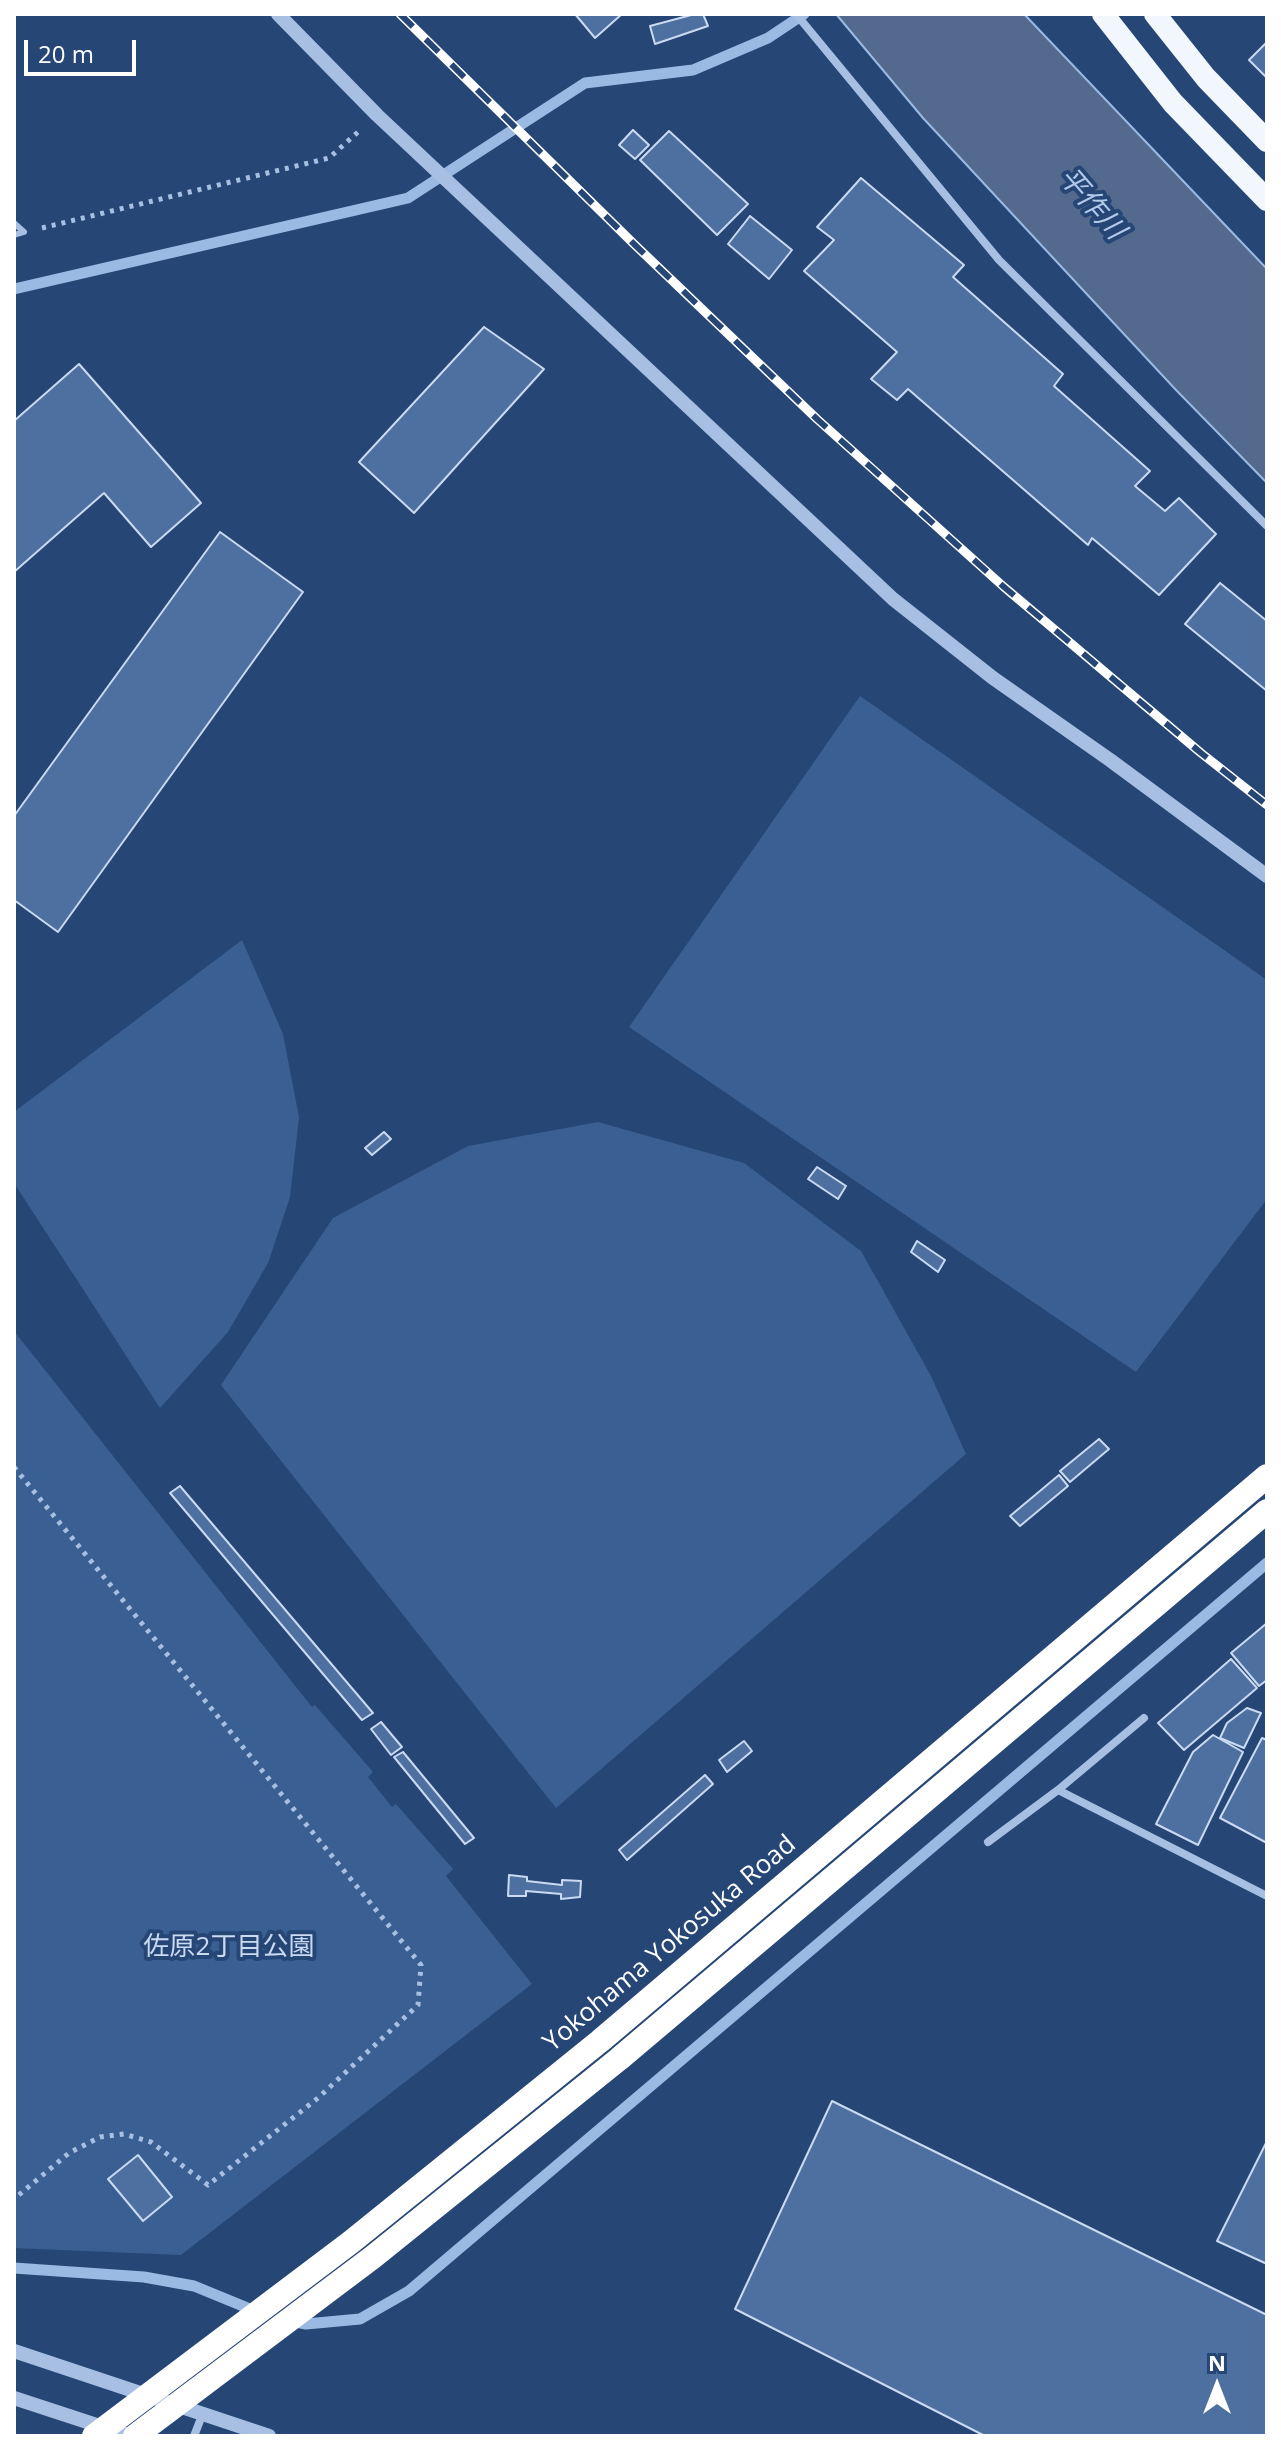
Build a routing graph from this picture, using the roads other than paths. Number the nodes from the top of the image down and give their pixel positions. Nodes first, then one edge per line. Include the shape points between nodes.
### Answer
1 (278, 14) edge
2 (796, 14) edge
3 (1103, 14) edge
4 (1155, 14) edge
5 (1267, 141) edge
6 (1267, 200) edge
7 (14, 223) edge
8 (14, 235) edge
9 (1267, 526) edge
10 (1267, 876) edge
11 (1267, 1476) edge
12 (1267, 1511) edge
13 (1144, 1718) dead end
14 (1058, 1790) junction
15 (988, 1842) dead end
16 (1267, 1896) edge
17 (14, 2351) edge
18 (14, 2398) edge
19 (203, 2413) junction
20 (94, 2436) edge
21 (133, 2436) edge
22 (194, 2436) edge
23 (269, 2436) edge

1 - 10 street via 377,115 893,599
2 - 9 street via 999,260
3 - 6 highway via 1173,103
4 - 5 highway via 1206,78
7 - 8 lane via 24,232
11 - 20 highway, Yokohama Yokosuka Road, bridge via 600,2041 351,2242
12 - 21 highway, Yokohama Yokosuka Road, bridge via 619,2059 373,2257
13 - 14 street
14 - 15 street
14 - 16 street
17 - 19 street
18 - 21 street
19 - 22 street
19 - 23 street

